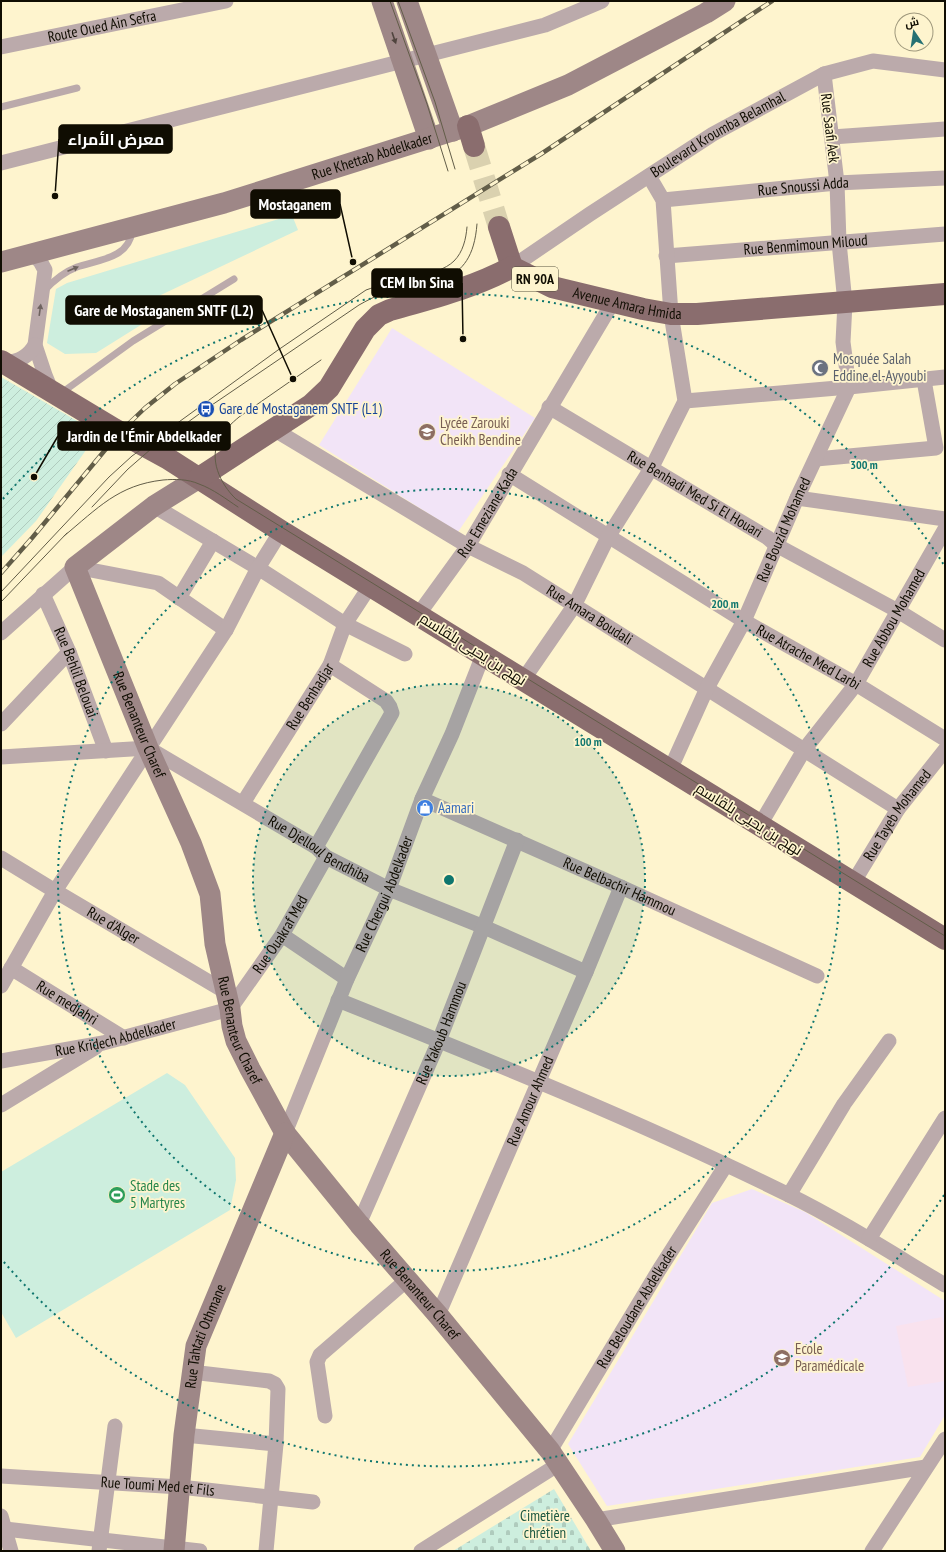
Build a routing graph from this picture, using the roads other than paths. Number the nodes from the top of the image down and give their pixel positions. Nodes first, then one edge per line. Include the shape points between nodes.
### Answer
1 (226, 1) edge
2 (382, 1) edge
3 (407, 1) edge
4 (602, 1) edge
5 (725, 1) edge
6 (1, 48) edge
7 (945, 70) edge
8 (824, 74) junction
9 (77, 88) dead end
10 (1, 107) edge
11 (460, 128) junction
12 (945, 129) edge
13 (832, 137) junction
14 (429, 139) junction
15 (474, 146) tunnel mouth
16 (1, 163) edge
17 (648, 176) junction
18 (945, 178) edge
19 (837, 183) junction
20 (663, 200) junction
21 (499, 227) tunnel mouth
22 (132, 228) junction
23 (945, 234) edge
24 (839, 242) junction
25 (70, 244) junction
26 (32, 254) junction
27 (666, 256) junction
28 (1, 262) edge
29 (512, 267) junction
30 (45, 275) junction
31 (234, 279) dead end
32 (43, 292) junction
33 (945, 294) edge
34 (613, 302) junction
35 (845, 303) junction
36 (671, 314) junction
37 (35, 345) junction
38 (2, 362) edge
39 (945, 377) edge
40 (924, 380) junction
41 (849, 387) junction
42 (55, 394) junction
43 (685, 401) junction
44 (549, 407) junction
45 (275, 430) junction
46 (816, 459) junction
47 (652, 467) junction
48 (509, 474) junction
49 (199, 478) junction
50 (797, 498) junction
51 (154, 506) junction
52 (945, 519) edge
53 (945, 529) edge
54 (281, 532) junction
55 (608, 538) junction
56 (213, 541) junction
57 (776, 545) junction
58 (468, 546) junction
59 (75, 567) junction
60 (258, 568) junction
61 (370, 586) junction
62 (43, 594) junction
63 (179, 598) junction
64 (574, 606) junction
65 (898, 611) junction
66 (418, 615) junction
67 (744, 621) junction
68 (345, 624) junction
69 (226, 630) junction
70 (1, 633) edge
71 (945, 640) edge
72 (69, 652) junction
73 (405, 654) dead end
74 (483, 655) junction
75 (330, 665) junction
76 (524, 680) junction
77 (856, 684) junction
78 (707, 688) junction
79 (1, 724) edge
80 (945, 739) edge
81 (148, 748) junction
82 (804, 750) junction
83 (945, 750) edge
84 (106, 751) junction
85 (1, 757) edge
86 (670, 770) junction
87 (422, 799) junction
88 (242, 803) junction
89 (898, 809) junction
90 (760, 825) junction
91 (517, 840) junction
92 (321, 852) junction
93 (1, 858) edge
94 (853, 883) junction
95 (621, 886) junction
96 (389, 889) junction
97 (55, 892) junction
98 (484, 927) junction
99 (282, 935) junction
100 (945, 939) edge
101 (11, 968) junction
102 (586, 972) junction
103 (817, 976) dead end
104 (347, 979) junction
105 (1, 986) edge
106 (228, 1000) junction
107 (338, 1000) junction
108 (124, 1038) junction
109 (439, 1041) junction
110 (889, 1041) dead end
111 (103, 1043) junction
112 (1, 1061) edge
113 (538, 1083) junction
114 (1, 1105) edge
115 (945, 1118) edge
116 (285, 1133) junction
117 (940, 1134) edge
118 (726, 1165) junction
119 (789, 1195) junction
120 (359, 1224) junction
121 (869, 1239) junction
122 (408, 1279) junction
123 (945, 1285) edge
124 (438, 1315) junction
125 (191, 1372) junction
126 (325, 1416) dead end
127 (115, 1426) dead end
128 (184, 1435) junction
129 (945, 1439) edge
130 (276, 1444) junction
131 (554, 1458) junction
132 (926, 1467) junction
133 (1, 1476) edge
134 (108, 1484) junction
135 (180, 1487) junction
136 (271, 1499) junction
137 (313, 1502) dead end
138 (596, 1520) junction
139 (2, 1525) edge
140 (100, 1545) edge
141 (174, 1550) edge
142 (11, 1551) edge
143 (200, 1551) edge
144 (266, 1551) edge
145 (420, 1551) edge
146 (615, 1551) edge
147 (872, 1551) edge

1 - 6 street, Route Oued Ain Sefra
2 -> 14 main road
3 - 11 main road via 442,99
4 - 16 street via 545,25
5 - 11 main road, Rue Khettab Abdelkader via 568,85
7 - 8 street, Boulevard Kroumba Belamhal via 873,61
8 - 13 street, Rue Saafi Aek
8 - 17 street, Boulevard Kroumba Belamhal via 713,134
9 - 10 lane
11 - 14 main road, Rue Khettab Abdelkader
11 - 15 main road
12 - 13 street
13 - 19 street, Rue Saafi Aek
14 - 22 main road, Rue Khettab Abdelkader via 224,203
17 - 20 street
17 - 29 street, Boulevard Kroumba Belamhal
18 - 19 street, Rue Snoussi Adda
19 - 20 street, Rue Snoussi Adda
19 - 24 street, Rue Saafi Aek
20 - 27 street
21 - 29 main road
22 - 25 main road, Rue Khettab Abdelkader
32 -> 22 lane via 67,272 109,258 119,252 128,241
23 - 24 street, Rue Benmimoun Miloud
24 - 27 street, Rue Benmimoun Miloud
24 - 35 street, Rue Saafi Aek
25 - 26 main road, Rue Khettab Abdelkader
25 - 30 street via 58,255
26 - 28 main road, Rue Khettab Abdelkader
26 - 30 street via 40,260
27 - 36 street
29 - 34 main road, Avenue Amara Hmida / RN 90A via 552,287
29 - 45 main road, RN 90A via 461,290 390,310 372,320 328,388 311,405
30 - 32 street
31 - 42 lane via 133,341
37 -> 32 street
33 - 35 main road, Avenue Amara Hmida / RN 90A
34 - 36 main road, Avenue Amara Hmida / RN 90A
34 - 44 street, Rue Emeziane Kada
35 - 36 main road, Avenue Amara Hmida / RN 90A
35 - 41 street via 843,342
36 - 43 street
37 - 38 street via 31,352 18,361
37 - 42 street via 45,375
38 - 42 main road, نهج بن يحيى بلقاسم
39 - 40 street
40 - 41 street
40 - 46 street via 936,448
41 - 43 street
41 - 46 street, Rue Bouzid Mohamed
42 - 49 main road, نهج بن يحيى بلقاسم
43 - 47 street
44 - 47 street, Rue Benhadi Med Si El Houari
44 - 48 street, Rue Emeziane Kada
45 - 49 main road, RN 90A
45 - 58 street, Rue Amara Boudali
46 - 50 street, Rue Bouzid Mohamed
47 - 55 street
47 - 57 street, Rue Benhadi Med Si El Houari
48 - 55 street, Rue Atrache Med Larbi
48 - 58 street, Rue Emeziane Kada
49 - 51 main road
49 - 54 main road, نهج بن يحيى بلقاسم
50 - 52 street
50 - 57 street, Rue Bouzid Mohamed
51 - 56 street
51 - 59 main road
53 - 65 street, Rue Abbou Mohamed
54 - 60 street
54 - 61 main road, نهج بن يحيى بلقاسم
55 - 64 street
55 - 67 street, Rue Atrache Med Larbi
56 - 60 street
56 - 63 street
57 - 65 street, Rue Benhadi Med Si El Houari
57 - 67 street, Rue Bouzid Mohamed
58 - 64 street, Rue Amara Boudali via 523,573
58 - 66 street, Rue Emeziane Kada
59 - 62 street
59 - 63 street via 158,583
59 - 81 main road, Rue Benanteur Charef
60 - 68 street
60 - 69 street
61 - 66 main road, نهج بن يحيى بلقاسم
61 - 68 street, Rue Benhadjar
62 - 70 street
62 - 72 street, Rue Behlil Belouai
63 - 69 street
64 - 76 street
64 - 78 street, Rue Amara Boudali
65 - 71 street, Rue Benhadi Med Si El Houari
65 - 77 street, Rue Abbou Mohamed
66 - 74 main road, نهج بن يحيى بلقاسم
67 - 77 street, Rue Atrache Med Larbi
67 - 78 street, Rue Bouzid Mohamed
68 - 73 street
68 - 75 street, Rue Benhadjar
69 - 81 street
72 - 79 street
72 - 84 street, Rue Behlil Belouai
74 - 76 main road, نهج بن يحيى بلقاسم
74 - 87 street, Rue Chergui Abdelkader via 452,734
75 - 88 street, Rue Benhadjar
75 - 92 street, Rue Ouakraf Med via 386,701 392,713
76 - 86 main road, نهج بن يحيى بلقاسم
77 - 80 street, Rue Atrache Med Larbi
77 - 82 street, Rue Abbou Mohamed
78 - 82 street, Rue Amara Boudali
78 - 86 street, Rue Bouzid Mohamed
81 - 84 street
81 - 88 street, Rue Djelloul Bendhiba
81 - 97 street
81 - 106 main road, Rue Benanteur Charef via 191,843 210,894 216,944
82 - 89 street, Rue Amara Boudali
82 - 90 street, Rue Abbou Mohamed
83 - 89 street, Rue Tayeb Mohamed
84 - 85 street
86 - 90 main road, نهج بن يحيى بلقاسم
87 - 91 street, Rue Belbachir Hammou
87 - 96 street, Rue Chergui Abdelkader
88 - 92 street, Rue Djelloul Bendhiba
89 - 94 street, Rue Tayeb Mohamed
90 - 94 main road, نهج بن يحيى بلقاسم
91 - 95 street, Rue Belbachir Hammou
91 - 98 street, Rue Yakoub Hammou
92 - 96 street, Rue Djelloul Bendhiba
92 - 99 street, Rue Ouakraf Med
93 - 97 street, Rue d'Alger
94 - 100 main road, نهج بن يحيى بلقاسم
95 - 102 street, Rue Amour Ahmed
95 - 103 street, Rue Belbachir Hammou
96 - 98 street, Rue Djelloul Bendhiba
96 - 104 street, Rue Chergui Abdelkader
97 - 101 street
97 - 106 street, Rue d'Alger
98 - 102 street, Rue Djelloul Bendhiba
98 - 109 street, Rue Yakoub Hammou
99 - 104 street
99 - 106 street, Rue Ouakraf Med
101 - 105 street
101 - 108 street, Rue medjahri
102 - 113 street, Rue Amour Ahmed
104 - 107 street, Rue Chergui Abdelkader
106 - 108 street, Rue Kridech Abdelkader
106 - 116 main road, Rue Benanteur Charef via 236,1041
107 - 109 street
107 - 116 street, Rue Chergui Abdelkader
108 - 111 street, Rue Kridech Abdelkader
109 - 113 street
109 - 120 street, Rue Yakoub Hammou
110 - 119 street via 844,1104
111 - 112 street, Rue Kridech Abdelkader
111 - 114 street
113 - 118 street via 644,1126
113 - 124 street, Rue Amour Ahmed
115 - 117 street
116 - 120 main road, Rue Benanteur Charef
116 - 125 main road, Rue Tahtati Othmane via 196,1346
117 - 121 street
118 - 119 street
118 - 131 street, Rue Beloudane Abdelkader via 659,1270
119 - 121 street
120 - 122 main road, Rue Benanteur Charef
121 - 123 street
122 - 124 main road, Rue Benanteur Charef
122 - 126 street via 320,1355 317,1362
124 - 131 main road, Rue Benanteur Charef
125 - 128 main road, Rue Tahtati Othmane
125 - 130 street via 269,1381 275,1384 278,1389
127 - 134 street
128 - 130 street
128 - 135 main road, Rue Tahtati Othmane
129 - 132 street
130 - 136 street
131 - 138 main road, Rue Benanteur Charef
131 - 145 street, Rue Beloudane Abdelkader
132 - 138 street
132 - 147 street
133 - 134 street, Rue Toumi Med et Fils
134 - 135 street, Rue Toumi Med et Fils
134 - 140 street
135 - 136 street, Rue Toumi Med et Fils
135 - 141 main road, Rue Tahtati Othmane
136 - 137 street, Rue Toumi Med et Fils
136 - 144 street
138 - 146 main road, Rue Benanteur Charef
139 - 140 street
139 - 142 street
140 - 141 street
141 - 143 street

